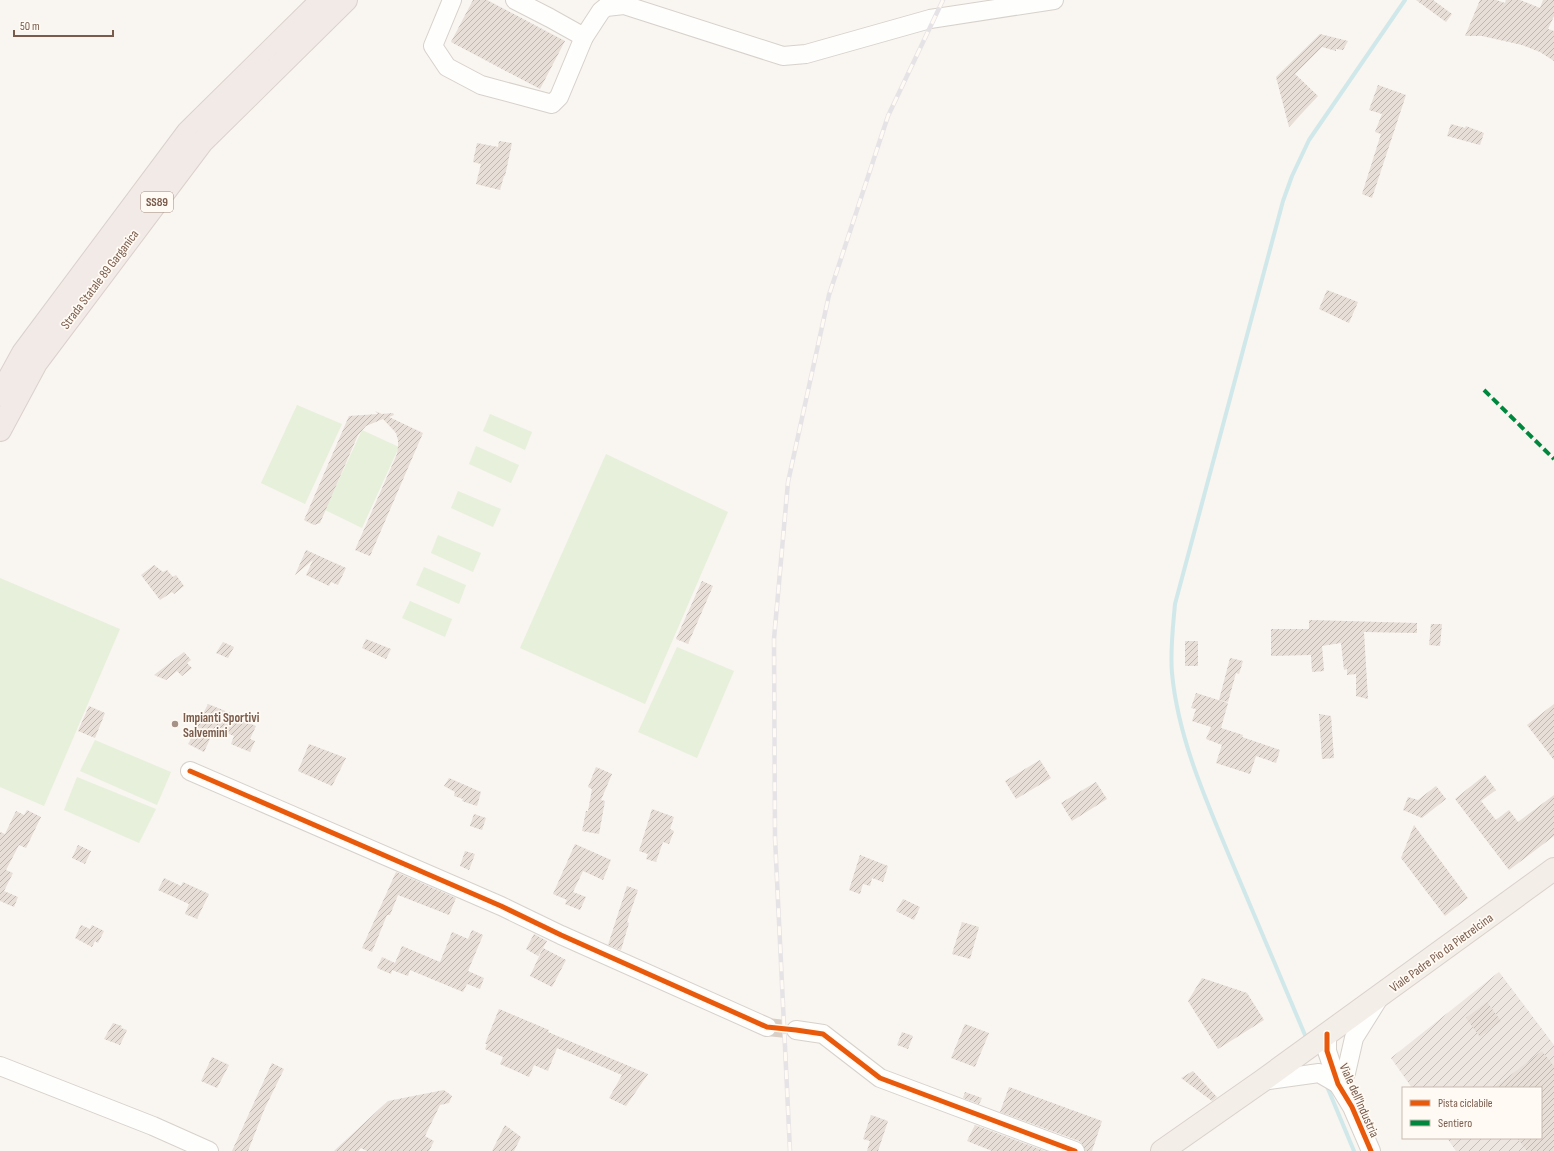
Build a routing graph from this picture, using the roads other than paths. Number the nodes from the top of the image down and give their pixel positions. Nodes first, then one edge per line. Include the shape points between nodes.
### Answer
1 (322, 0) edge
2 (346, 0) edge
3 (452, 0) edge
4 (515, 0) edge
5 (1054, 0) edge
6 (584, 37) junction
7 (0, 395) edge
8 (0, 430) edge
9 (190, 771) dead end
10 (1554, 869) edge
11 (1381, 995) junction
12 (767, 1027) tunnel mouth
13 (796, 1030) tunnel mouth
14 (1327, 1034) junction
15 (0, 1066) edge
16 (1342, 1078) junction
17 (1262, 1081) junction
18 (209, 1151) edge
19 (1075, 1151) edge
20 (1162, 1151) edge
21 (1371, 1151) edge

1 - 7 highway, Strada Statale 89 Garganica / SS89 via 188,132 23,353
2 - 8 highway, Strada Statale 89 Garganica / SS89 via 202,142 36,363
3 - 6 street via 433,46 447,67 481,85 552,104 559,97
4 - 6 street
5 - 6 street via 930,19 806,54 783,56 624,5 606,6
9 - 12 street via 501,906
10 - 11 main road, Viale Padre Pio da Pietrelcina
11 - 14 main road, Viale Padre Pio da Pietrelcina
11 - 16 street, Viale dell'Industria via 1354,1038
13 - 19 street via 823,1034 880,1078
14 - 16 street, Viale dell'Industria via 1327,1051
14 - 17 main road, Viale Padre Pio da Pietrelcina
15 - 18 street via 153,1126
16 - 17 street, Viale dell'Industria via 1319,1073
16 - 21 street, Viale dell'Industria
17 - 20 main road, Viale Padre Pio da Pietrelcina

